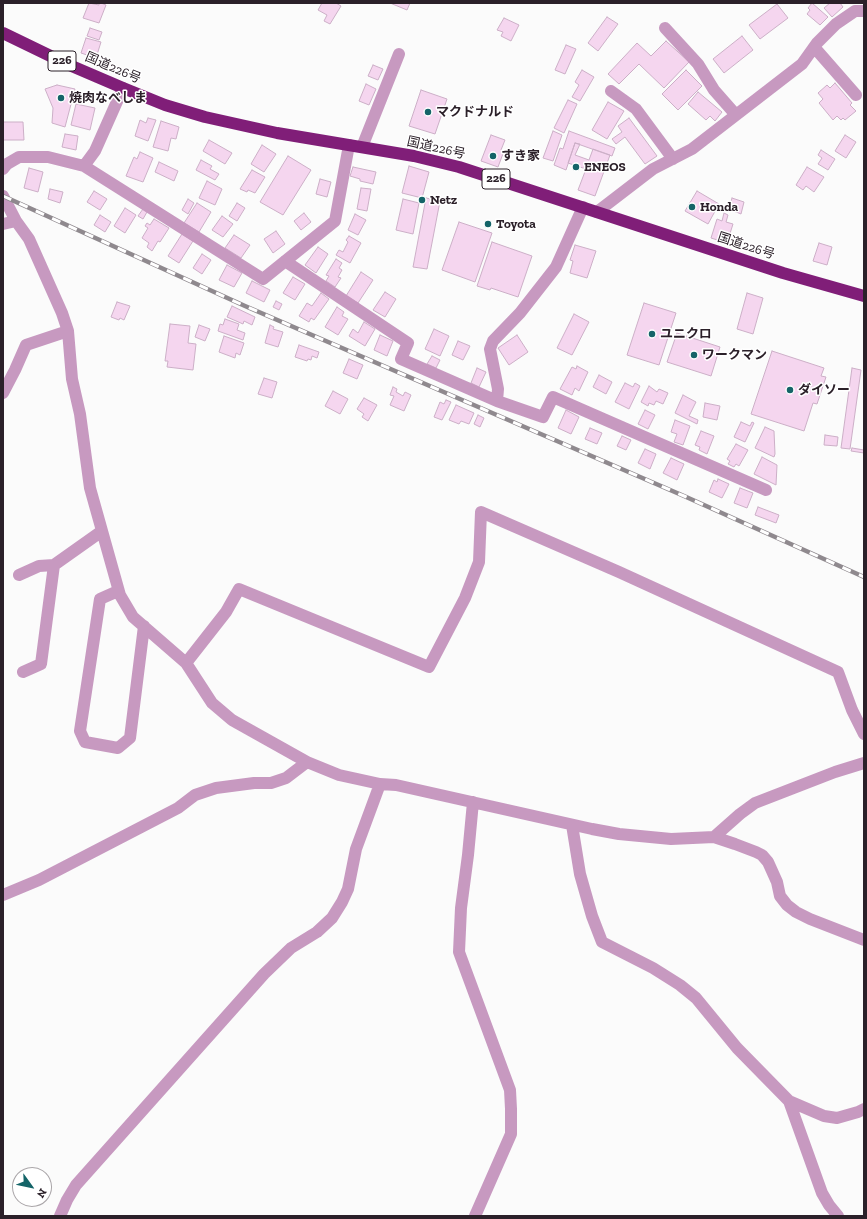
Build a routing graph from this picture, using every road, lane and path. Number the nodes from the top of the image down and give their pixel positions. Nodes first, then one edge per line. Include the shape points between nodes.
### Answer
1 (856, 8) edge
2 (665, 28) dead end
3 (3, 33) edge
4 (814, 47) junction
5 (399, 54) dead end
6 (123, 88) junction
7 (611, 91) dead end
8 (856, 95) dead end
9 (736, 115) junction
10 (349, 145) junction
11 (362, 147) junction
12 (673, 159) junction
13 (84, 166) junction
14 (3, 169) edge
15 (3, 196) edge
16 (583, 207) junction
17 (598, 212) junction
18 (16, 220) junction
19 (3, 224) edge
20 (285, 261) junction
21 (864, 296) edge
22 (68, 332) junction
23 (3, 393) edge
24 (497, 400) junction
25 (766, 490) dead end
26 (102, 530) junction
27 (54, 565) junction
28 (19, 575) dead end
29 (118, 591) junction
30 (144, 626) junction
31 (186, 663) junction
32 (23, 672) dead end
33 (864, 734) edge
34 (307, 762) junction
35 (864, 763) edge
36 (380, 784) junction
37 (473, 802) junction
38 (572, 825) junction
39 (714, 837) junction
40 (3, 895) edge
41 (864, 940) edge
42 (789, 1101) junction
43 (864, 1109) edge
44 (60, 1216) edge
45 (475, 1216) edge
46 (838, 1216) edge

1 - 4 street
2 - 9 street via 698,64 714,90
3 - 6 highway, 国道226号 / 226
4 - 8 street
4 - 9 street via 802,64
5 - 11 street
6 - 10 highway, 国道226号 / 226 via 205,117
6 - 13 street via 96,150
7 - 12 street via 636,109
9 - 12 street via 692,149
10 - 11 highway, 国道226号 / 226
10 - 20 street via 335,221
11 - 16 highway, 国道226号 / 226 via 459,167
12 - 17 street via 653,169
13 - 14 street via 48,157 19,156
13 - 20 street via 263,279
15 - 18 street
16 - 17 highway, 国道226号 / 226
16 - 24 street via 556,266 520,313 493,341 490,350 498,389
17 - 21 highway, 国道226号 / 226 via 783,273
18 - 19 street
18 - 22 street via 28,239
20 - 24 street via 408,343 401,358
22 - 23 street via 26,345
22 - 26 street via 72,379 80,414 90,488
24 - 25 street via 543,417 553,396
26 - 27 street
26 - 29 street
27 - 28 street via 39,566
27 - 32 street via 41,664
29 - 30 street via 133,617
29 - 30 street via 100,599 80,731 85,742 118,748 130,738
30 - 31 street
31 - 33 street via 226,612 239,589 429,666 465,598 479,562 481,512 838,672
31 - 34 street via 212,703 232,720
34 - 36 street via 339,775
34 - 40 street via 286,778 271,783 216,788 195,795 178,808 39,880
35 - 39 street via 755,804
36 - 37 street via 396,785
36 - 44 street via 356,849 348,888 332,918 317,932 291,948 264,974 76,1184
37 - 38 street
37 - 45 street via 461,908 459,952 510,1090 512,1109 511,1134
38 - 39 street via 619,834 672,839
38 - 42 street via 580,874 602,942 653,968 696,998 737,1048
39 - 41 street via 762,855 777,882 780,896 796,912
42 - 43 street via 824,1116 837,1118
42 - 46 street via 822,1192

